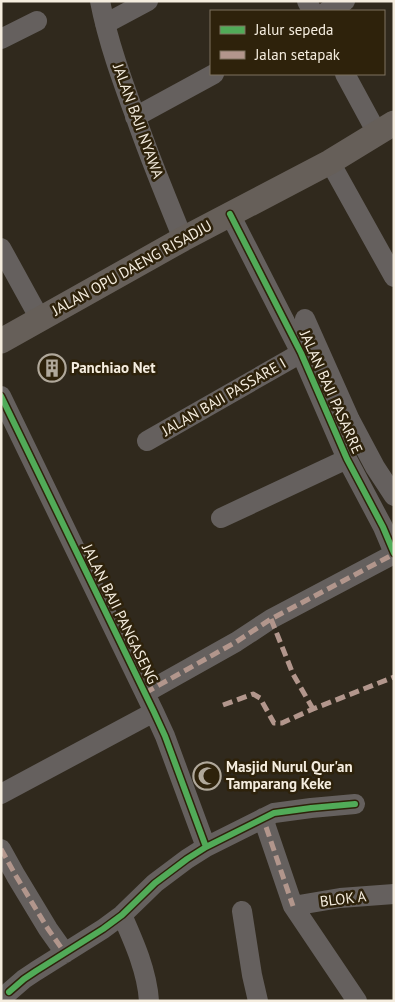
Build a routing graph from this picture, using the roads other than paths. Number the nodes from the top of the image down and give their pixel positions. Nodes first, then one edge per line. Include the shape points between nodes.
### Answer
1 (100, 1) edge
2 (148, 1) edge
3 (345, 1) edge
4 (329, 10) edge
5 (37, 21) dead end
6 (105, 24) junction
7 (1, 39) edge
8 (212, 75) edge
9 (347, 75) edge
10 (135, 118) junction
11 (385, 128) edge
12 (330, 162) junction
13 (230, 214) junction
14 (183, 239) junction
15 (1, 248) edge
16 (394, 277) edge
17 (40, 319) junction
18 (306, 319) dead end
19 (1, 341) edge
20 (301, 353) junction
21 (1, 396) edge
22 (147, 441) dead end
23 (347, 459) junction
24 (394, 496) edge
25 (221, 518) dead end
26 (394, 554) edge
27 (145, 693) junction
28 (154, 712) junction
29 (1, 794) edge
30 (355, 804) dead end
31 (263, 818) junction
32 (206, 847) junction
33 (1, 849) edge
34 (394, 894) edge
35 (293, 906) junction
36 (242, 911) dead end
37 (122, 915) junction
38 (65, 953) junction
39 (7, 994) edge
40 (149, 1001) edge
41 (258, 1001) edge
42 (357, 1001) edge

1 - 6 street, JALAN BAJI NYAWA
2 - 6 street
3 - 4 street
5 - 7 street
6 - 10 street, JALAN BAJI NYAWA
8 - 10 street
9 - 11 street
10 - 14 street, JALAN BAJI NYAWA
11 - 12 main road, JALAN OPU DAENG RISADJU
12 - 13 main road, JALAN OPU DAENG RISADJU
12 - 16 street
13 - 14 main road, JALAN OPU DAENG RISADJU
13 - 20 street, JALAN BAJI PASARRE
14 - 17 main road, JALAN OPU DAENG RISADJU
15 - 17 street
17 - 19 main road, JALAN OPU DAENG RISADJU
18 - 24 street via 350,420
20 - 22 street, JALAN BAJI PASSARE I
20 - 23 street, JALAN BAJI PASARRE
21 - 27 street, JALAN BAJI PANGASENG
23 - 25 street
23 - 26 street, JALAN BAJI PASARRE
26 - 27 street via 271,619
27 - 28 street, JALAN BAJI PANGASENG
28 - 29 street
28 - 32 street, JALAN BAJI PANGASENG
30 - 31 street via 274,813
31 - 32 street
31 - 35 street
32 - 37 street via 155,883
33 - 38 street
34 - 35 street, BLOK A
35 - 42 street
36 - 41 street
37 - 38 street
37 - 40 street via 142,966
38 - 39 street

